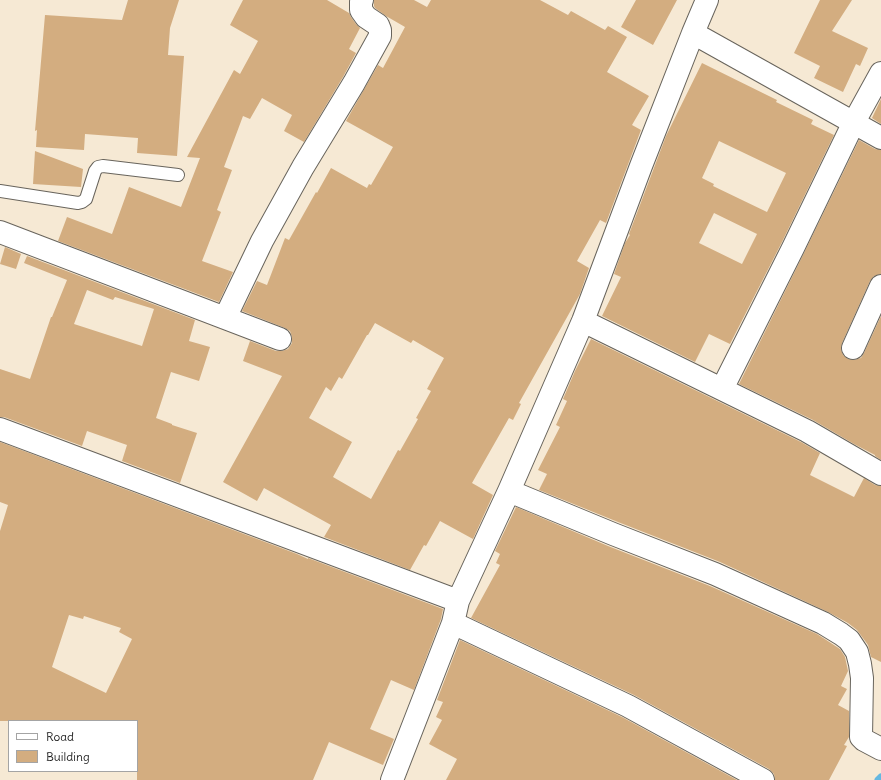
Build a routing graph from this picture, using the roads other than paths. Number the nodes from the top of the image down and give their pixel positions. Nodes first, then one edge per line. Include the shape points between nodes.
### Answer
1 (362, 0) edge
2 (707, 0) edge
3 (693, 33) junction
4 (881, 73) edge
5 (854, 122) junction
6 (881, 138) edge
7 (178, 174) dead end
8 (0, 191) edge
9 (0, 232) edge
10 (881, 286) edge
11 (226, 318) junction
12 (583, 320) junction
13 (280, 339) dead end
14 (852, 348) dead end
15 (722, 389) junction
16 (0, 429) edge
17 (881, 474) edge
18 (509, 491) junction
19 (458, 601) junction
20 (453, 623) junction
21 (873, 744) edge
22 (392, 780) edge
23 (763, 780) edge

1 - 11 street via 361,10 378,25 380,36 266,234
2 - 3 street
3 - 5 street
3 - 12 street
4 - 5 street
5 - 6 street
5 - 15 street
7 - 8 lane via 98,167 86,199 78,204
9 - 11 street
10 - 14 street
11 - 13 street
12 - 15 street
12 - 18 street
15 - 17 street via 807,431
16 - 19 street
18 - 19 street
18 - 21 street via 715,574 823,623 841,634 857,652 862,678 860,735
19 - 20 street
20 - 22 street
20 - 23 street via 628,706

